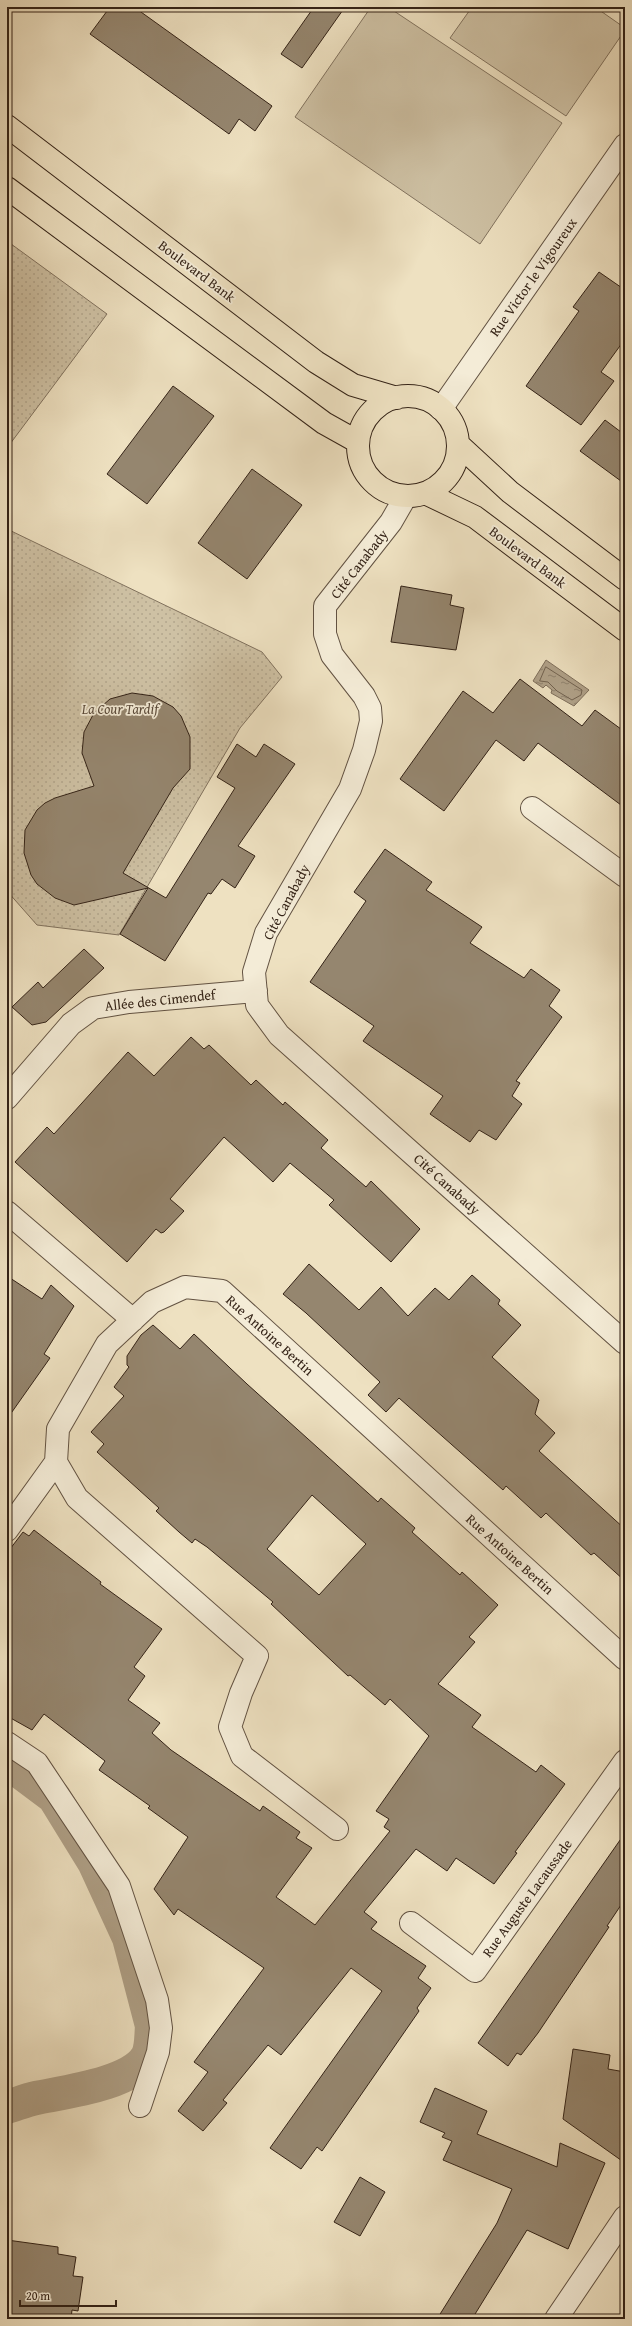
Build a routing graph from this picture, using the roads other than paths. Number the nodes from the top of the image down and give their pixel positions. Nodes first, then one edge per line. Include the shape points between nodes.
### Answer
1 (7, 126) edge
2 (625, 145) edge
3 (7, 188) edge
4 (397, 398) junction
5 (440, 409) junction
6 (358, 442) junction
7 (458, 444) junction
8 (415, 495) junction
9 (625, 579) edge
10 (625, 630) edge
11 (532, 808) dead end
12 (625, 876) edge
13 (256, 991) junction
14 (7, 1098) edge
15 (7, 1212) edge
16 (133, 1320) junction
17 (625, 1343) edge
18 (56, 1462) junction
19 (7, 1530) edge
20 (625, 1659) edge
21 (7, 1743) edge
22 (625, 1761) edge
23 (337, 1829) dead end
24 (411, 1923) dead end
25 (140, 2106) dead end
26 (625, 2217) edge
27 (556, 2319) edge

1 - 4 main road, Boulevard Bank via 316,362 353,385
2 - 5 street, Rue Victor le Vigoureux
3 - 6 main road via 318,419
4 - 5 main road via 427,400
4 - 6 main road via 382,404 370,414 362,427
5 - 7 main road via 450,419 456,431
6 - 8 main road via 360,458 366,473 376,485 390,493
7 - 8 main road via 456,460 450,474 439,486
7 - 9 main road via 510,492
8 - 10 main road, Boulevard Bank via 475,517
8 - 13 street, Cité Canabady via 325,606 325,634 332,655 364,696 370,708 371,721 350,789 266,933 254,972
11 - 12 street
13 - 14 street, Allée des Cimendef via 129,1002 93,1008 71,1024
13 - 17 street, Cité Canabady via 257,1005 279,1035
15 - 16 street
16 - 18 street, Rue Antoine Bertin via 107,1344 58,1429
16 - 20 street, Rue Antoine Bertin via 152,1302 185,1287 222,1291
18 - 19 street
18 - 23 street via 77,1498 257,1656 230,1727 242,1756
21 - 25 street via 37,1763 119,1886 157,2000 161,2028 158,2052
22 - 24 street, Rue Auguste Lacaussade via 475,1971
26 - 27 street

